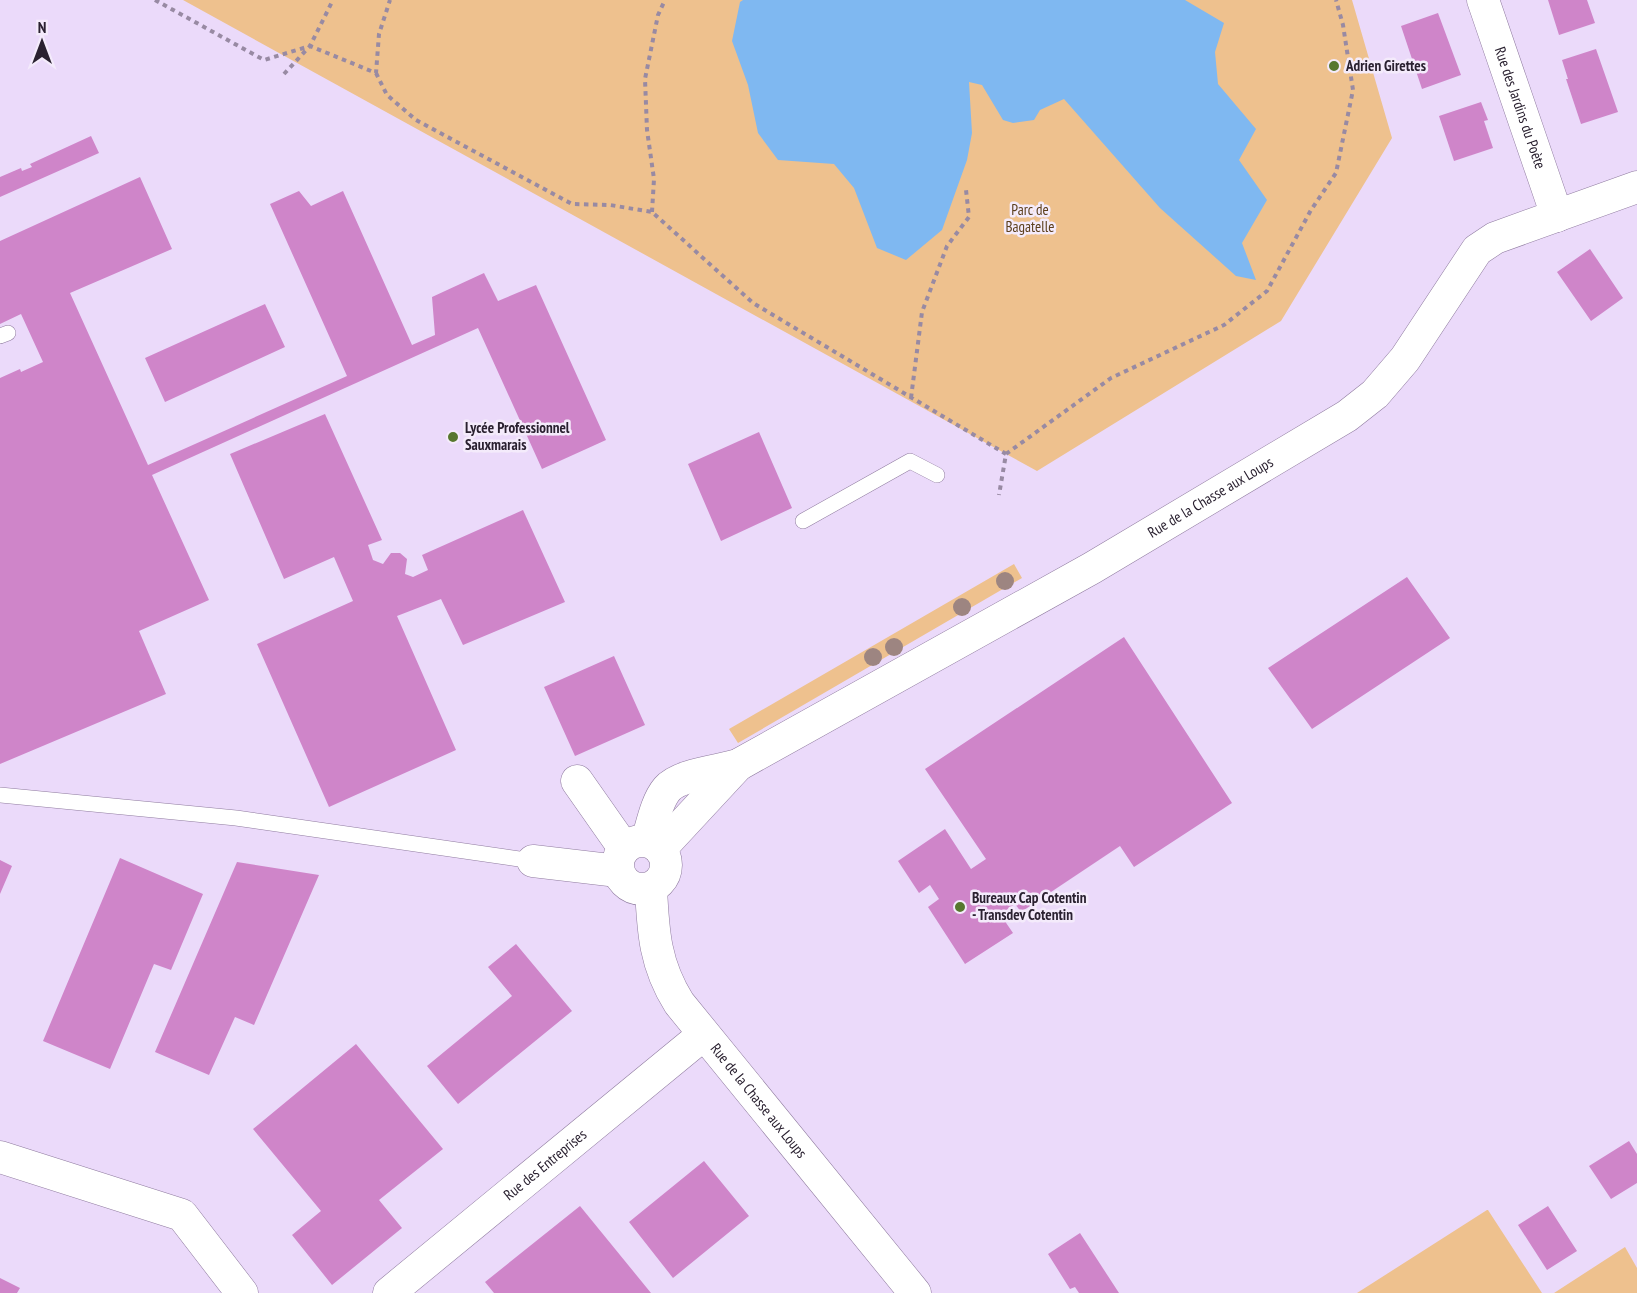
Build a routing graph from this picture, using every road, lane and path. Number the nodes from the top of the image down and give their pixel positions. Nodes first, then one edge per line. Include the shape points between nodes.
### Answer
1 (155, 0) edge
2 (333, 0) edge
3 (390, 0) edge
4 (665, 0) edge
5 (1336, 0) edge
6 (1483, 0) edge
7 (310, 46) junction
8 (376, 73) junction
9 (284, 74) dead end
10 (1637, 187) edge
11 (966, 190) dead end
12 (652, 212) junction
13 (1557, 216) junction
14 (911, 398) junction
15 (1006, 454) junction
16 (937, 475) dead end
17 (999, 495) dead end
18 (803, 521) dead end
19 (577, 781) dead end
20 (0, 795) edge
21 (637, 852) junction
22 (533, 861) joint
23 (703, 1035) junction
24 (0, 1157) edge
25 (242, 1293) edge
26 (389, 1293) edge
27 (915, 1293) edge

1 - 7 path via 264,60
2 - 7 path
3 - 8 path via 379,34
4 - 12 path via 658,15 645,79 654,179
5 - 15 path via 1353,90 1336,173 1267,291 1224,325 1111,378
6 - 13 street, Rue des Jardins du Poète
7 - 8 path
7 - 9 path
8 - 12 path via 387,95 416,120 572,204
10 - 13 street, Rue de la Chasse aux Loups
11 - 14 path via 969,217 947,246 922,312
12 - 14 path via 753,303
13 - 21 street, Rue de la Chasse aux Loups via 1495,237 1477,250 1405,359 1375,394 1347,416 1092,568 738,765 672,785
14 - 15 path
15 - 17 path
16 - 18 lane via 910,461
19 - 21 street
20 - 22 lane via 236,818
21 - 22 street
21 - 23 street, Rue de la Chasse aux Loups via 627,885 651,888 652,925 660,968 667,985
23 - 26 street, Rue des Entreprises
23 - 27 street, Rue de la Chasse aux Loups
24 - 25 street via 182,1215

